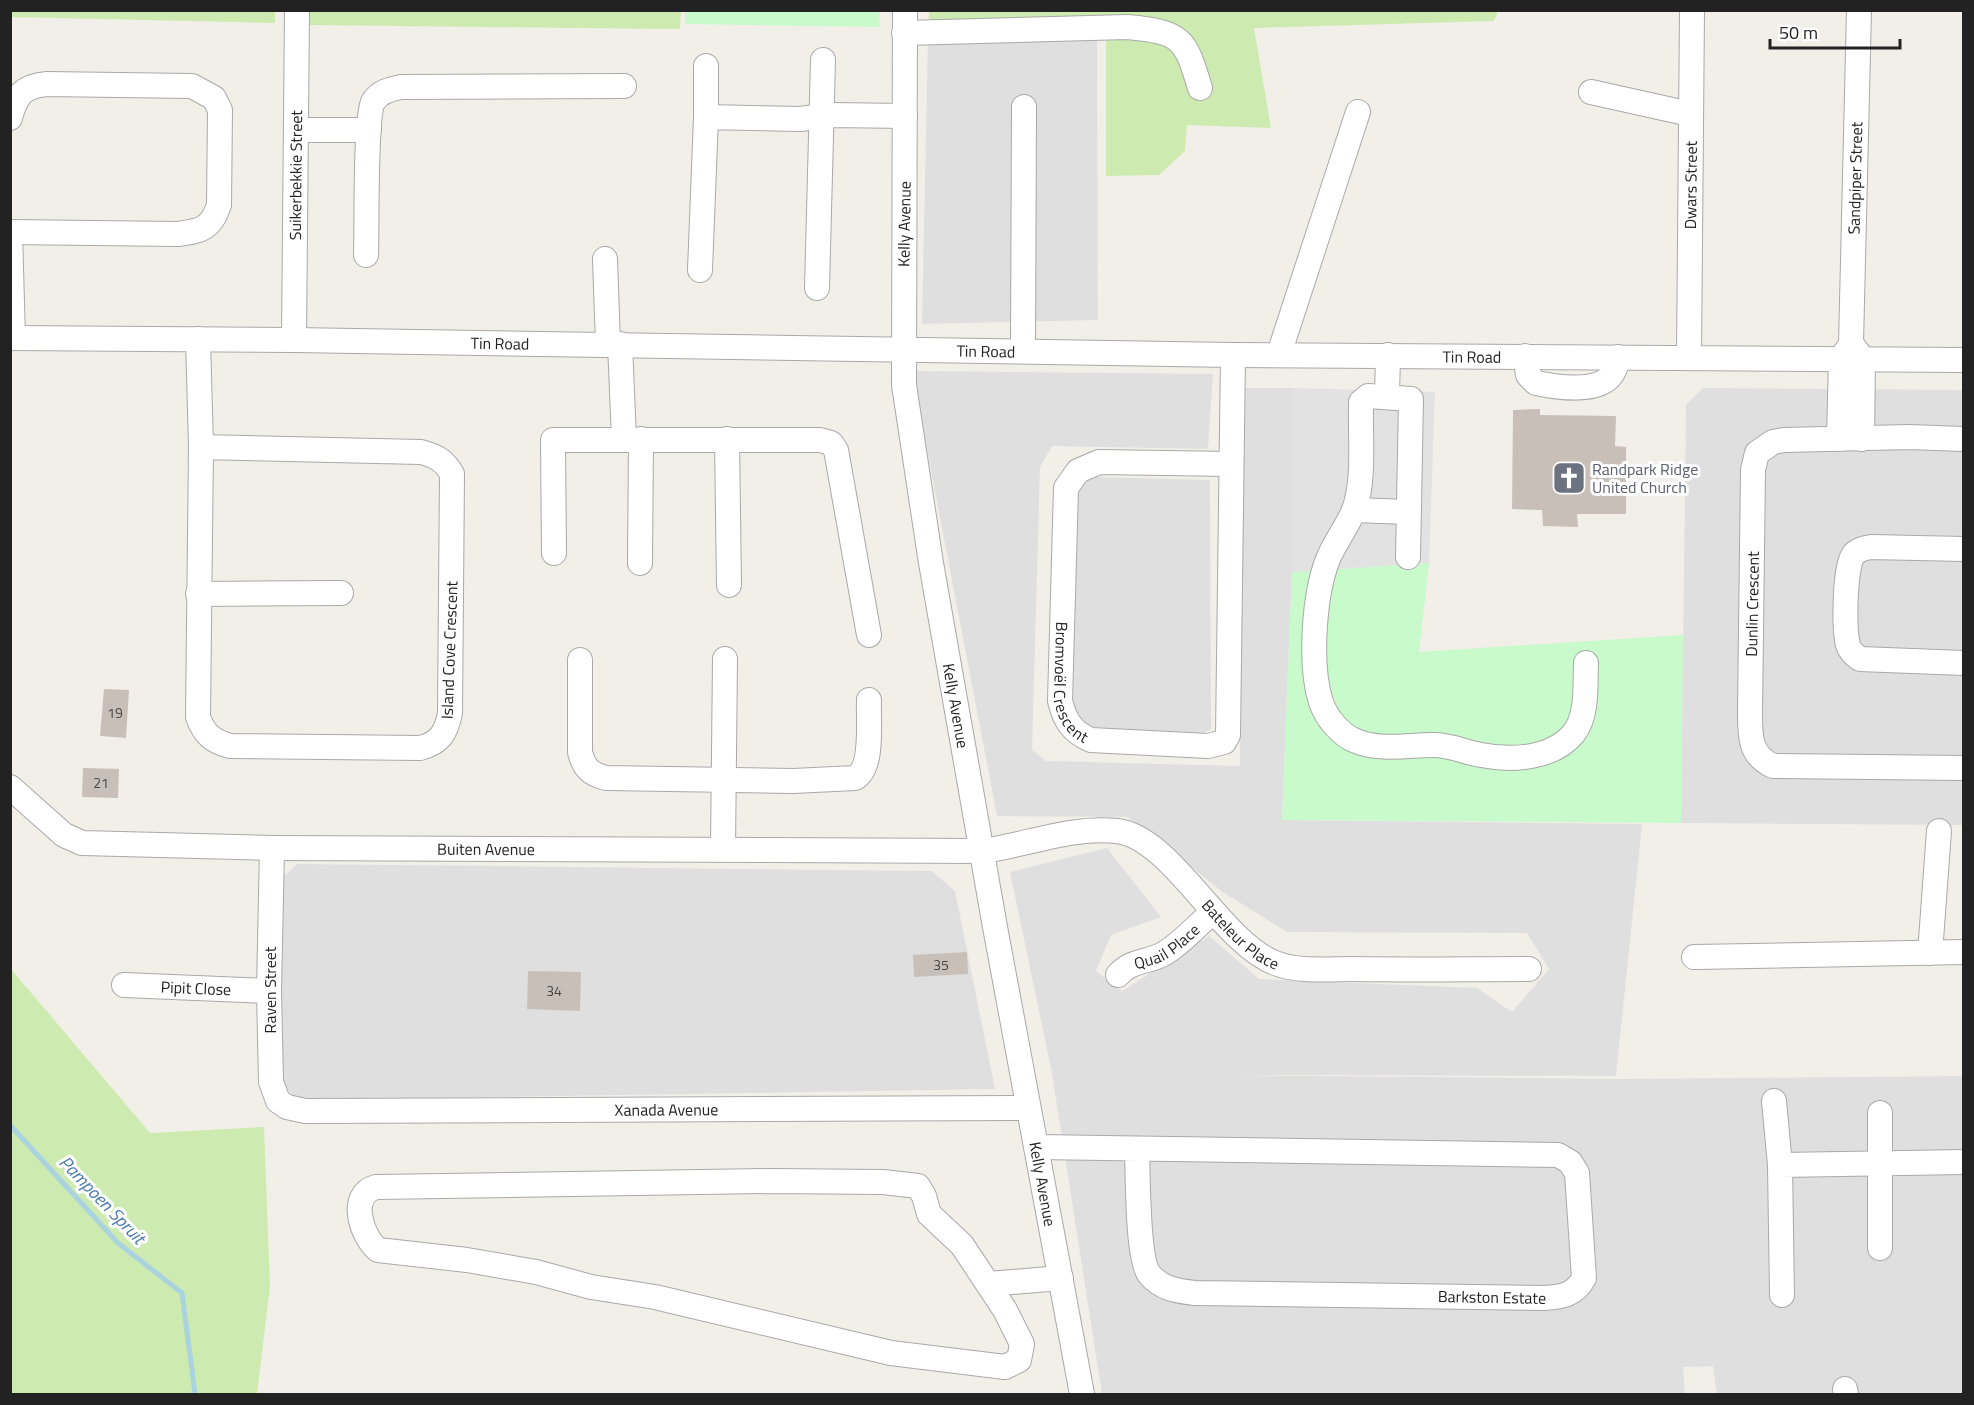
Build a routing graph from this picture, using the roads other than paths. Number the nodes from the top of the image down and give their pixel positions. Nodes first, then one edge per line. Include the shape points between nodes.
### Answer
1 (297, 10) edge
2 (1692, 10) edge
3 (1859, 10) edge
4 (905, 22) edge
5 (823, 60) dead end
6 (706, 66) dead end
7 (624, 86) dead end
8 (1200, 88) dead end
9 (1591, 92) dead end
10 (1024, 107) dead end
11 (1358, 112) dead end
12 (1690, 114) junction
13 (905, 116) junction
14 (706, 117) junction
15 (822, 117) junction
16 (10, 118) edge
17 (296, 130) junction
18 (369, 130) junction
19 (10, 232) edge
20 (366, 255) dead end
21 (605, 259) dead end
22 (700, 270) dead end
23 (817, 288) dead end
24 (12, 338) edge
25 (198, 339) junction
26 (294, 340) junction
27 (614, 344) junction
28 (902, 349) junction
29 (1023, 351) junction
30 (1233, 354) junction
31 (1279, 354) junction
32 (1852, 354) junction
33 (1388, 355) junction
34 (1689, 357) junction
35 (1964, 360) edge
36 (1387, 396) junction
37 (632, 439) junction
38 (727, 439) junction
39 (1851, 439) junction
40 (1964, 439) edge
41 (201, 447) junction
42 (1230, 464) junction
43 (1354, 510) junction
44 (1408, 512) junction
45 (1964, 549) edge
46 (554, 553) dead end
47 (1408, 557) dead end
48 (640, 563) dead end
49 (729, 585) dead end
50 (341, 593) dead end
51 (198, 594) junction
52 (869, 635) dead end
53 (725, 659) dead end
54 (580, 660) dead end
55 (1586, 663) dead end
56 (1964, 663) edge
57 (869, 700) dead end
58 (1964, 768) edge
59 (725, 781) junction
60 (10, 787) edge
61 (1939, 831) dead end
62 (273, 848) junction
63 (723, 849) junction
64 (982, 851) junction
65 (1213, 912) junction
66 (1964, 952) edge
67 (1930, 953) junction
68 (1694, 957) dead end
69 (1529, 969) dead end
70 (1118, 975) dead end
71 (124, 985) dead end
72 (269, 991) junction
73 (1774, 1101) dead end
74 (1028, 1108) junction
75 (305, 1111) joint
76 (1880, 1113) dead end
77 (1037, 1147) junction
78 (1137, 1149) junction
79 (1964, 1162) edge
80 (1879, 1164) junction
81 (1780, 1165) junction
82 (1880, 1248) dead end
83 (1061, 1278) junction
84 (988, 1284) junction
85 (1782, 1295) dead end
86 (1082, 1395) edge

1 - 17 street, Suikerbekkie Street
2 - 12 street, Dwars Street
3 - 32 street, Sandpiper Street
4 - 8 street via 1149,29 1181,41 1189,51
4 - 13 street, Kelly Avenue
5 - 15 street
6 - 14 street
7 - 18 street via 401,87 379,95 372,104
9 - 12 street
10 - 29 street
11 - 31 street
12 - 34 street, Dwars Street
13 - 15 street
13 - 28 street, Kelly Avenue
14 - 15 street
14 - 22 street
15 - 23 street
16 - 19 street via 22,90 47,84 192,86 214,98 220,110 219,205 214,220 204,228 178,234
17 - 18 street
17 - 26 street, Suikerbekkie Street
18 - 20 street
19 - 24 street
21 - 27 street
24 - 25 street, Tin Road
25 - 26 street, Tin Road
25 - 41 street, Island Cove Crescent
26 - 27 street, Tin Road
27 - 28 street, Tin Road
27 - 37 street
28 - 29 street, Tin Road
28 - 64 street, Kelly Avenue via 903,385 931,563
29 - 30 street, Tin Road
30 - 31 street, Tin Road
30 - 42 street, Bromvoël Crescent
31 - 33 street, Tin Road
32 - 34 street, Tin Road
32 - 35 street, Tin Road
32 - 39 street, Sandpiper Street
33 - 34 street, Tin Road
33 - 36 street
36 - 43 street via 1368,396 1361,402 1359,488
36 - 44 street via 1412,399
37 - 38 street
37 - 46 street via 553,440
37 - 48 street
38 - 49 street
38 - 52 street via 831,443 836,450
39 - 40 street, Dunlin Crescent
39 - 58 street, Dunlin Crescent via 1773,442 1757,453 1754,460 1752,745 1763,761 1773,766
41 - 51 street, Island Cove Crescent
41 - 51 street, Island Cove Crescent via 421,452 446,464 452,474 453,496 447,728 434,744 420,748 230,746 216,742 198,717
42 - 42 street, Bromvoël Crescent via 1228,735 1217,745 1194,746 1091,740 1076,732 1064,716 1060,701 1066,488 1078,471 1099,462
43 - 44 street
43 - 55 street via 1328,559 1318,589 1315,650 1321,702 1334,725 1355,741 1381,746 1459,747 1490,756 1541,755 1560,746 1575,732 1584,705
44 - 47 street
45 - 56 street via 1859,550 1848,568 1846,617 1848,645 1860,659
50 - 51 street
53 - 59 street
54 - 59 street via 580,752 593,775
57 - 59 street via 867,762 855,778
59 - 63 street
60 - 62 street, Buiten Avenue via 64,835 82,843
61 - 67 street
62 - 63 street, Buiten Avenue
62 - 72 street, Raven Street
63 - 64 street, Buiten Avenue
64 - 65 street, Bateleur Place via 1072,833 1119,831 1139,838 1159,854
64 - 74 street, Kelly Avenue
65 - 69 street, Bateleur Place via 1259,954 1278,965 1336,969
65 - 70 street, Quail Place via 1172,949 1128,965
66 - 67 street
67 - 68 street
71 - 72 street, Pipit Close
72 - 75 street, Raven Street via 273,1092 287,1107
73 - 81 street
74 - 75 street, Xanada Avenue
74 - 77 street, Kelly Avenue
76 - 80 street
77 - 78 street, Barkston Estate
77 - 83 street, Kelly Avenue
78 - 78 street, Barkston Estate via 1144,1263 1157,1281 1173,1290 1544,1298 1566,1295 1584,1278 1577,1173 1570,1162 1558,1155
79 - 80 street
80 - 81 street
80 - 82 street
81 - 85 street
83 - 84 street
83 - 86 street, Kelly Avenue
84 - 84 street via 1022,1344 1021,1356 1009,1366 891,1353 536,1272 378,1250 363,1231 361,1199 366,1190 376,1187 712,1181 912,1184 921,1190 929,1214 957,1240

